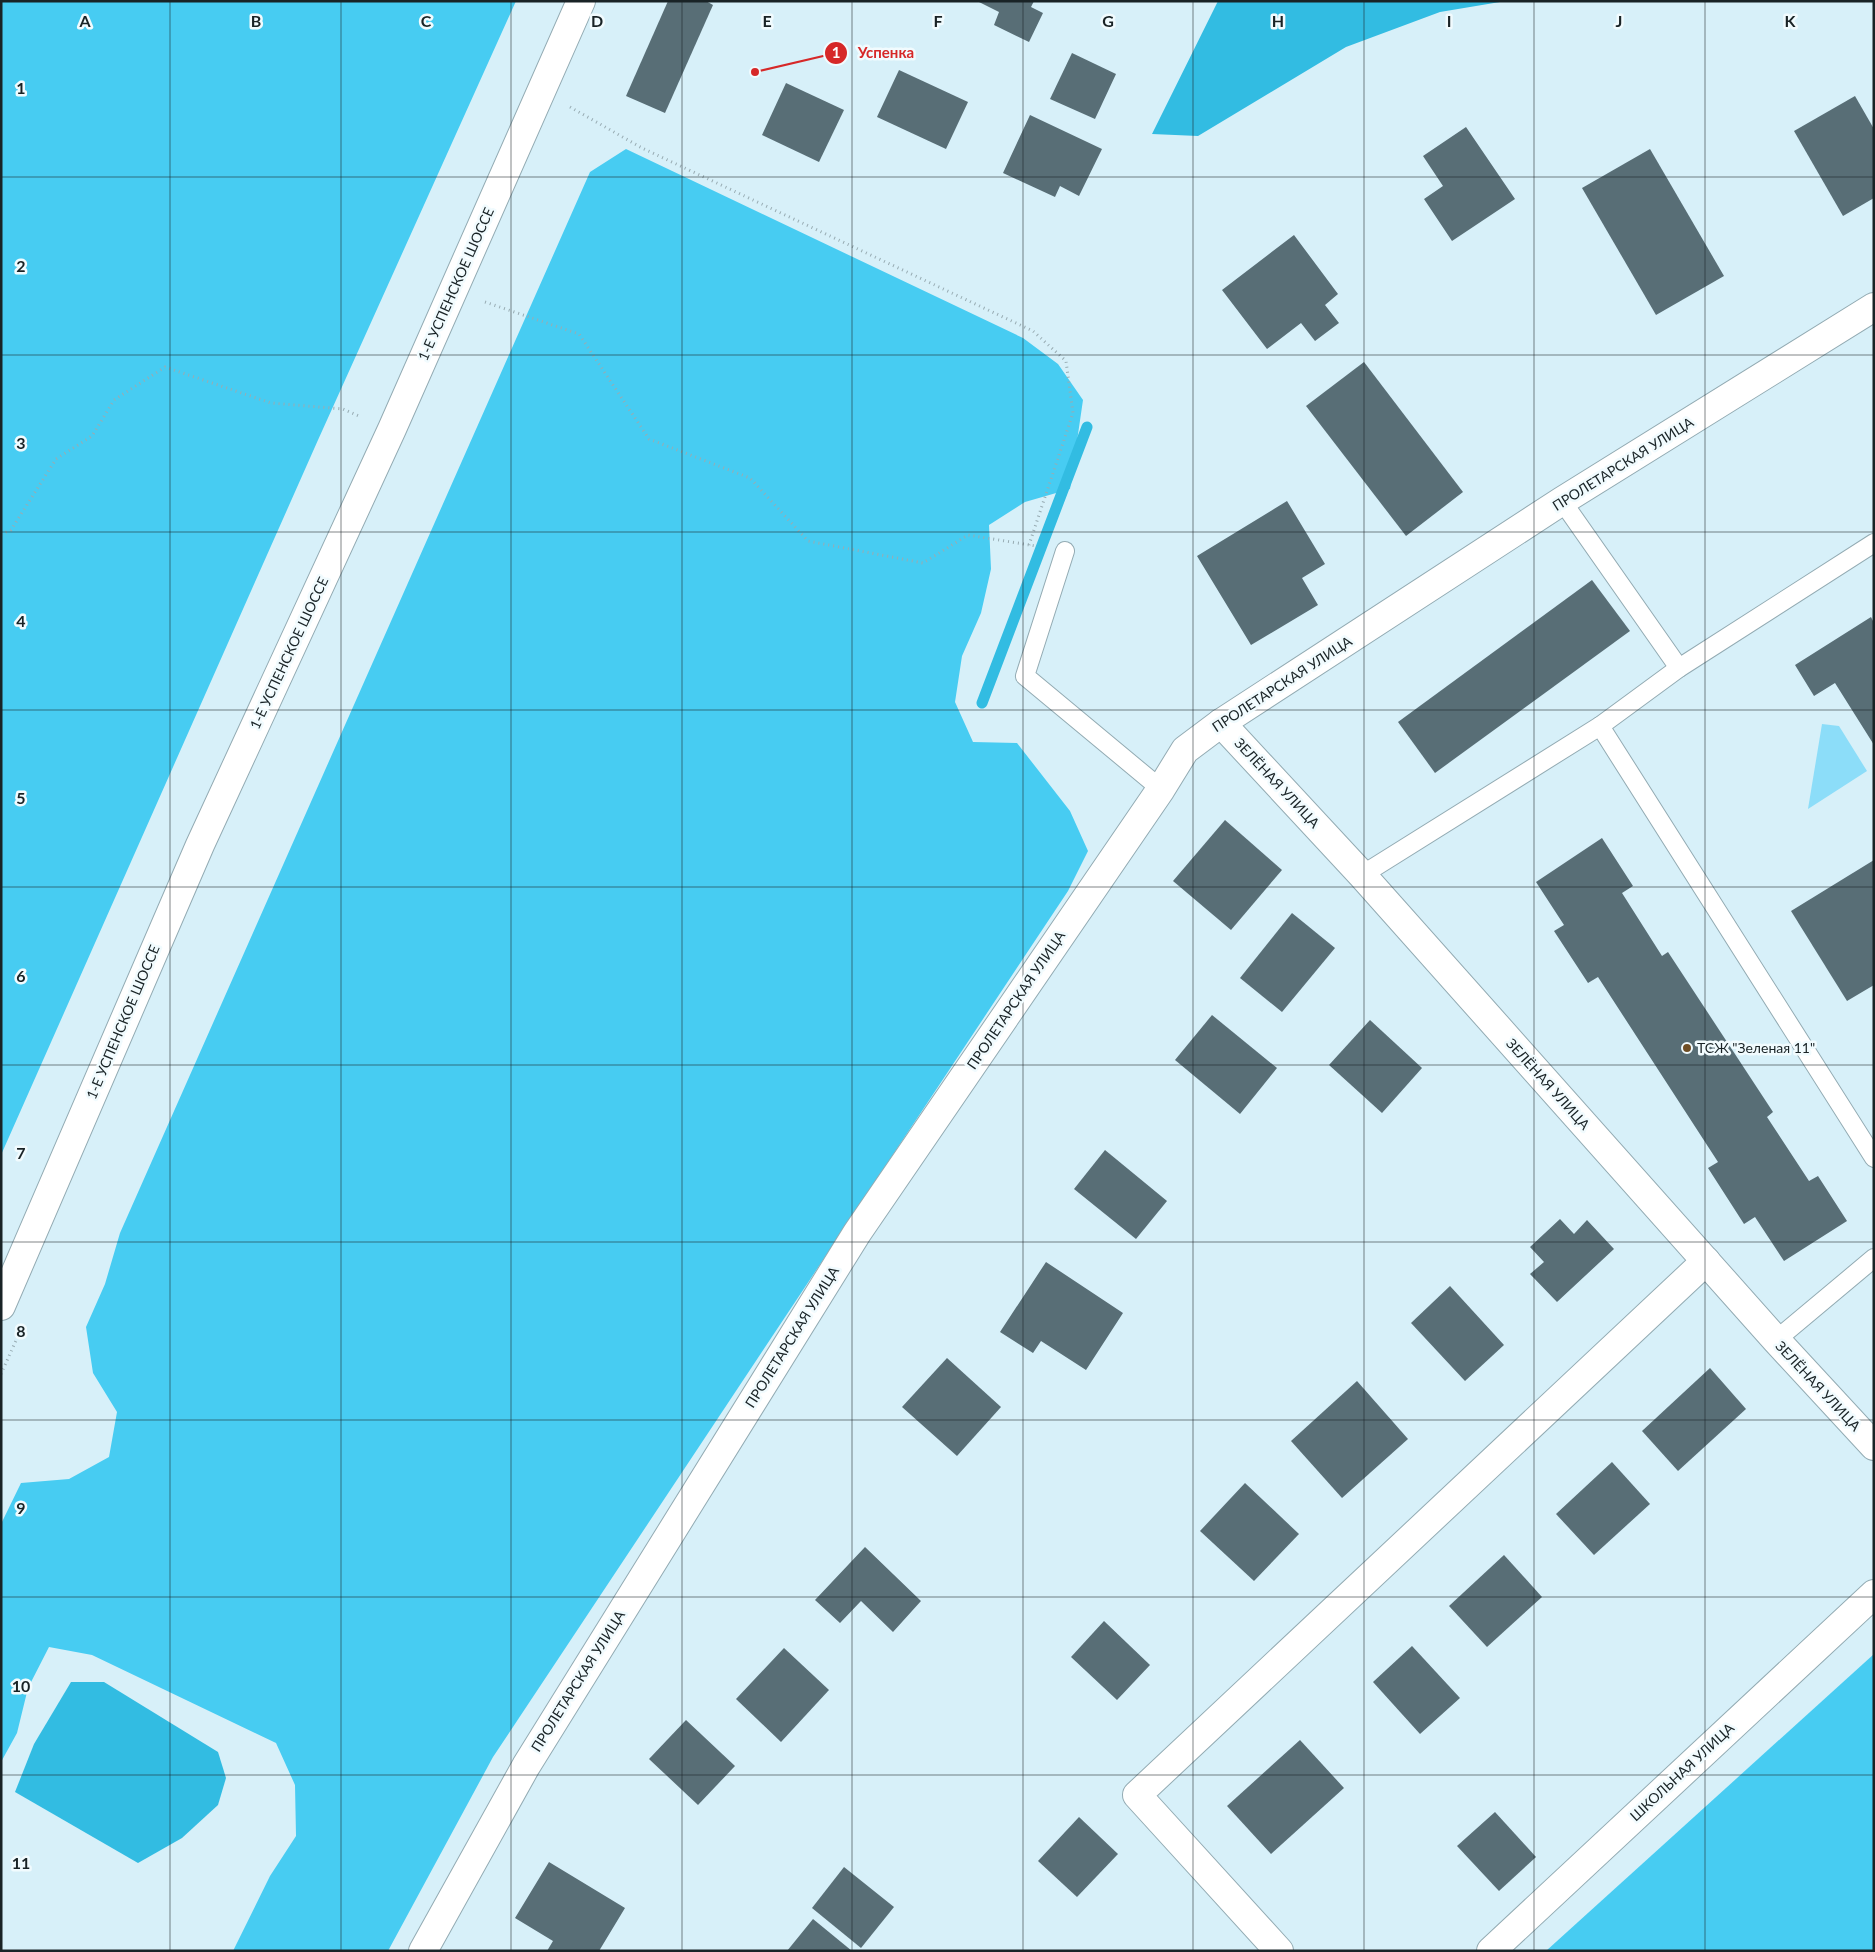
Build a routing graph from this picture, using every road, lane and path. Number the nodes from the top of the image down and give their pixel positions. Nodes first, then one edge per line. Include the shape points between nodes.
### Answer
1 (581, 1) edge
2 (542, 91) junction
3 (482, 302) dead end
4 (1874, 307) edge
5 (392, 429) junction
6 (1562, 501) junction
7 (1, 534) edge
8 (1874, 543) edge
9 (1029, 545) junction
10 (1036, 546) dead end
11 (1065, 551) dead end
12 (1679, 668) junction
13 (1221, 723) junction
14 (1600, 726) junction
15 (1161, 789) junction
16 (1362, 875) junction
17 (1874, 1158) edge
18 (1874, 1258) edge
19 (1706, 1261) junction
20 (1, 1306) edge
21 (1776, 1340) junction
22 (1874, 1446) edge
23 (1874, 1594) edge
24 (423, 1951) edge
25 (1279, 1951) edge
26 (1491, 1951) edge

1 - 2 street, 1-Е УСПЕНСКОЕ ШОССЕ
2 - 5 street, 1-Е УСПЕНСКОЕ ШОССЕ
2 - 9 path via 642,148 1033,331 1066,361 1073,413
3 - 9 path via 579,334 649,439 750,478 808,541 923,563 968,535
4 - 6 street, ПРОЛЕТАРСКАЯ УЛИЦА
5 - 7 path via 343,410 271,403 165,367 114,400 92,436 56,459 11,530
5 - 20 street, 1-Е УСПЕНСКОЕ ШОССЕ via 200,845
6 - 12 lane
6 - 13 street, ПРОЛЕТАРСКАЯ УЛИЦА
8 - 12 lane
9 - 10 path
11 - 15 lane via 1025,676
12 - 14 lane
13 - 15 street, ПРОЛЕТАРСКАЯ УЛИЦА via 1185,750
13 - 16 street, ЗЕЛЁНАЯ УЛИЦА
14 - 16 lane
14 - 17 lane
15 - 24 street, ПРОЛЕТАРСКАЯ УЛИЦА via 857,1233 526,1766
16 - 19 street, ЗЕЛЁНАЯ УЛИЦА
18 - 21 lane
19 - 21 street, ЗЕЛЁНАЯ УЛИЦА
19 - 25 street via 1137,1795
21 - 22 street, ЗЕЛЁНАЯ УЛИЦА
23 - 26 street, ШКОЛЬНАЯ УЛИЦА

